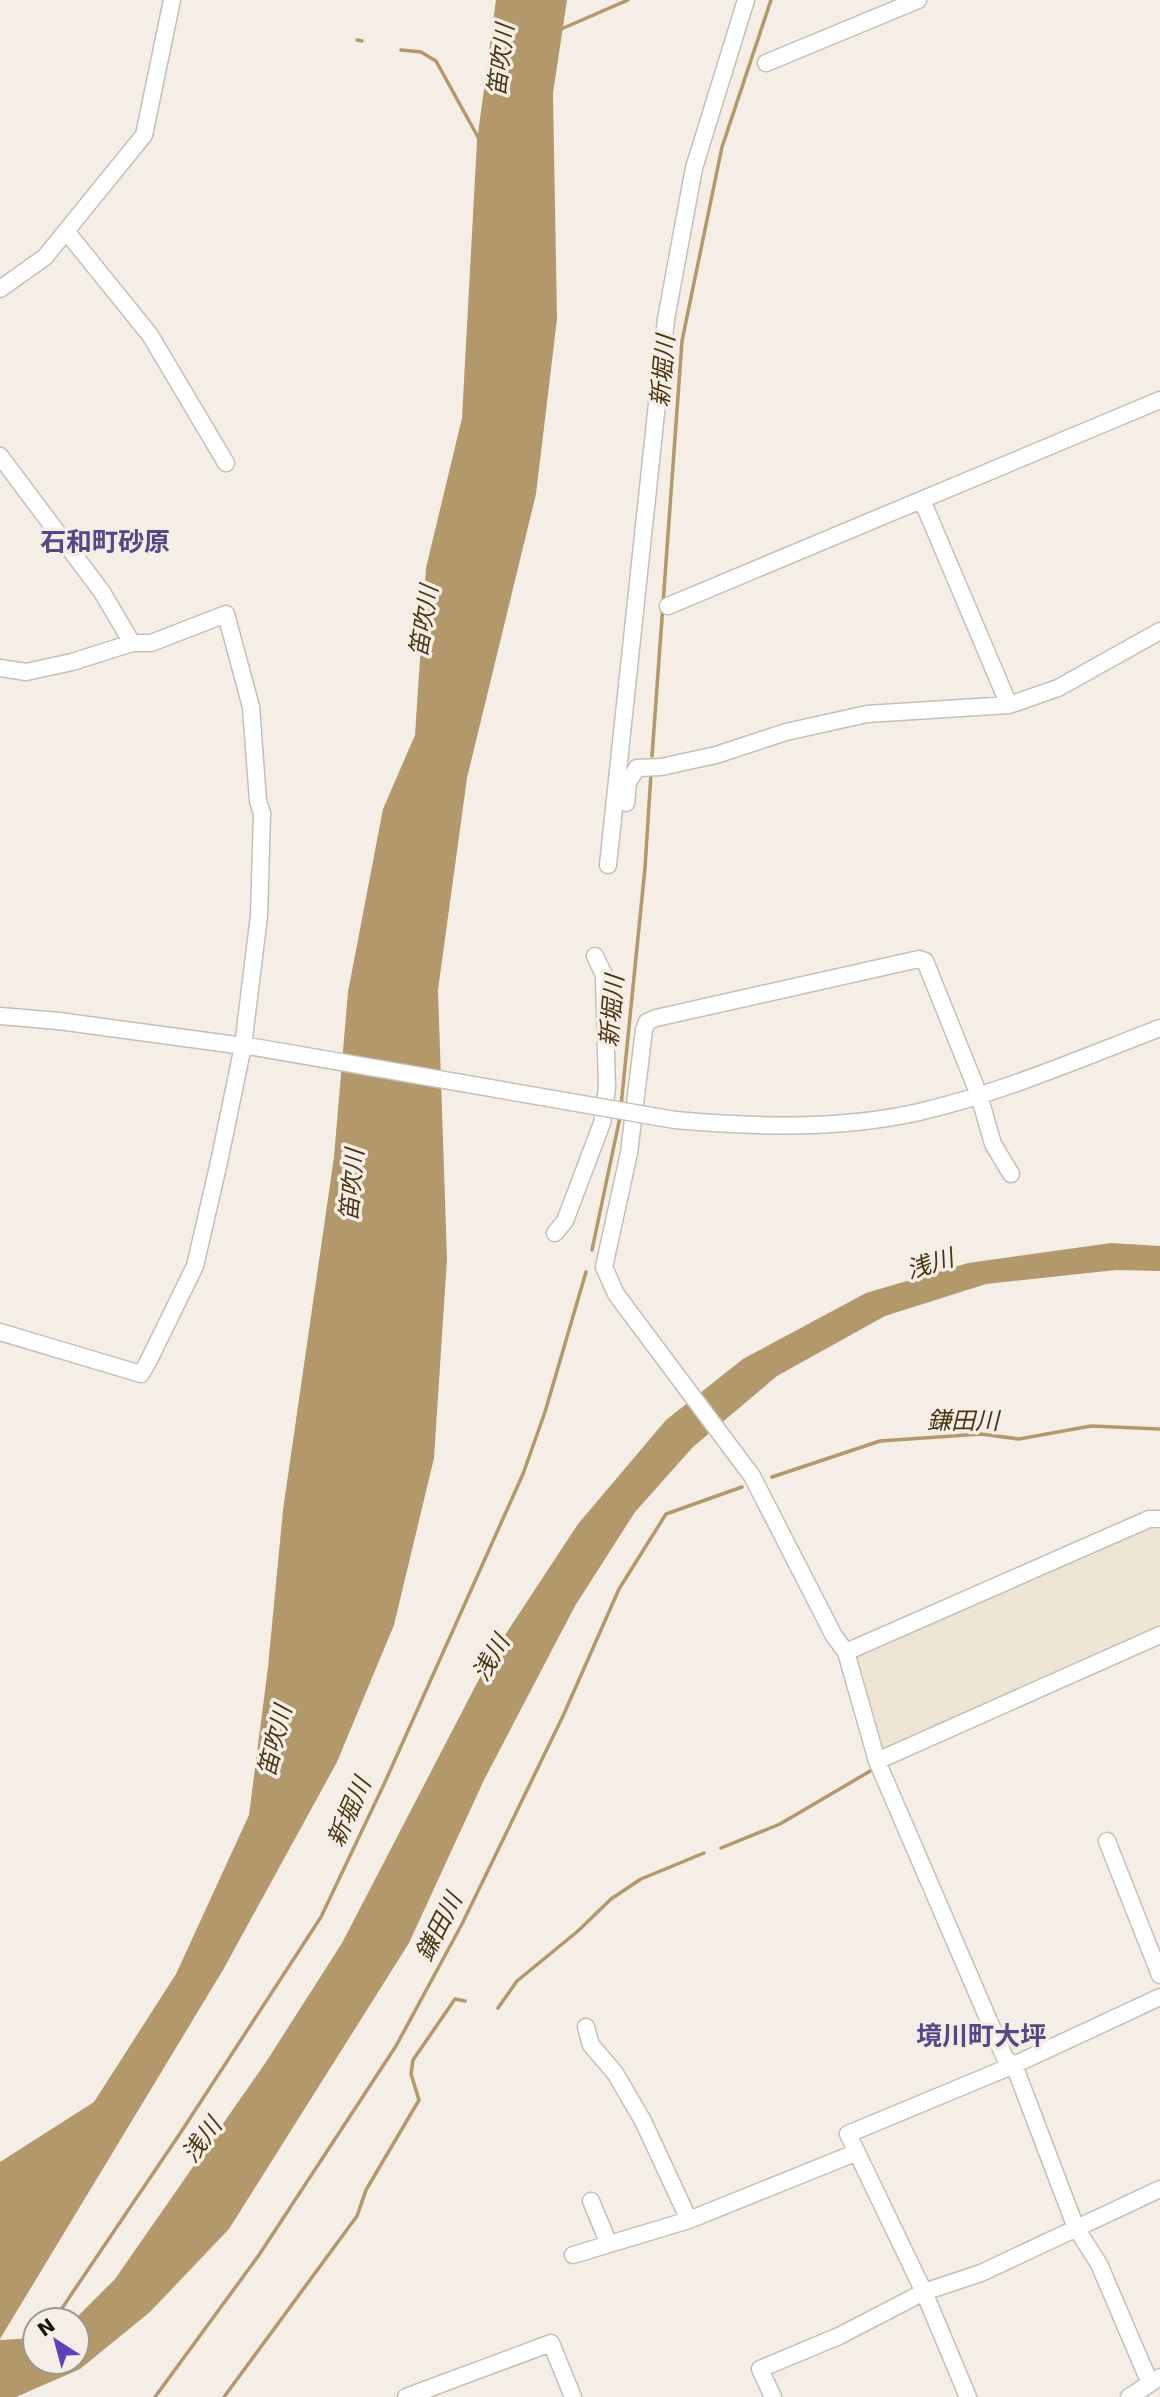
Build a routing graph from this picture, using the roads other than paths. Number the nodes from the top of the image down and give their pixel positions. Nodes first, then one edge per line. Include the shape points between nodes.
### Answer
1 (172, 0) edge
2 (746, 0) edge
3 (918, 0) edge
4 (766, 63) dead end
5 (66, 231) junction
6 (0, 289) edge
7 (1160, 400) edge
8 (0, 456) edge
9 (226, 463) dead end
10 (922, 500) junction
11 (668, 606) dead end
12 (1160, 631) edge
13 (132, 643) junction
14 (0, 668) edge
15 (1009, 705) junction
16 (595, 956) dead end
17 (0, 1016) edge
18 (1160, 1028) edge
19 (248, 1046) junction
20 (979, 1095) junction
21 (1011, 1174) dead end
22 (555, 1233) dead end
23 (0, 1332) edge
24 (1160, 1519) edge
25 (1160, 1635) edge
26 (846, 1652) junction
27 (877, 1761) junction
28 (1107, 1841) dead end
29 (1160, 1975) edge
30 (1160, 1997) edge
31 (586, 2027) dead end
32 (1014, 2065) junction
33 (855, 2152) junction
34 (1160, 2189) edge
35 (591, 2201) dead end
36 (689, 2220) junction
37 (1076, 2228) junction
38 (609, 2244) junction
39 (573, 2255) dead end
40 (924, 2292) junction
41 (1155, 2379) edge
42 (406, 2397) edge
43 (573, 2397) edge
44 (774, 2397) edge
45 (968, 2397) edge
46 (1129, 2397) edge

1 - 5 street via 144,135
2 - 15 street via 694,168 666,319 608,870 619,859 628,782 637,768 716,755 786,732 867,714
3 - 4 street
5 - 6 street via 45,257
5 - 9 street via 150,335
7 - 10 street
8 - 13 street via 102,592
10 - 11 street
10 - 15 street
12 - 15 street via 1058,688
13 - 14 street via 26,672
13 - 19 street via 150,643 226,614 246,682 262,813
16 - 22 street via 604,975 607,1088 602,1123 565,1221
17 - 19 street
18 - 20 street
19 - 20 street, bridge via 675,1119 765,1126 917,1112
19 - 23 street via 195,1266 141,1374
20 - 21 street via 993,1144
20 - 26 street via 930,970 919,959 647,1022 629,1153 604,1267 616,1294 764,1496
24 - 26 street via 1149,1519
25 - 27 street
26 - 27 street
27 - 32 street via 1005,2058
28 - 29 street
30 - 32 street
31 - 36 street via 591,2045 615,2073 643,2121
32 - 33 street via 848,2134
32 - 37 street
33 - 36 street
33 - 40 street
34 - 37 street
35 - 38 street
36 - 38 street
37 - 40 street via 981,2273
37 - 41 street via 1099,2264
38 - 39 street
40 - 44 street via 839,2336 760,2369
40 - 45 street
41 - 46 street
42 - 43 street via 551,2343

